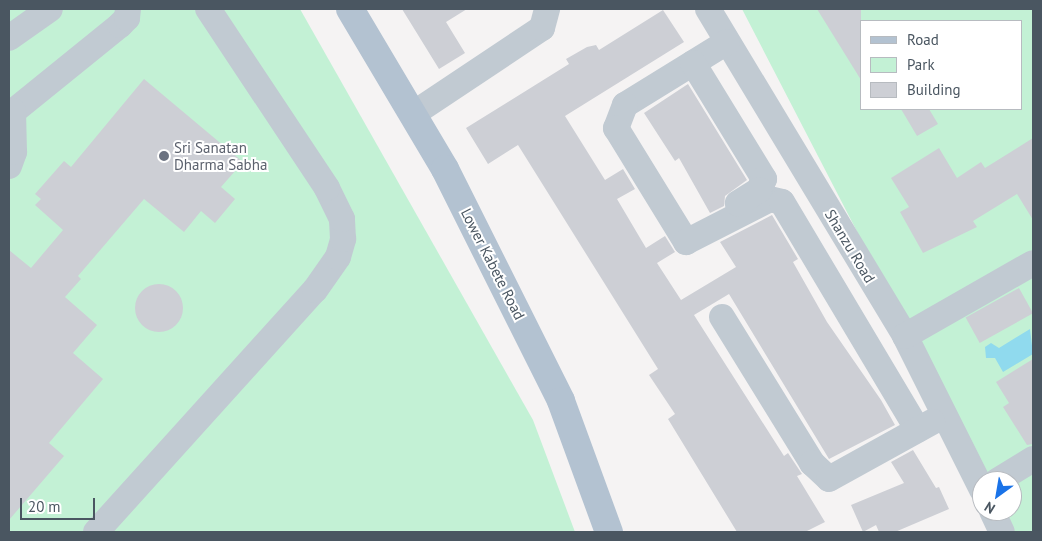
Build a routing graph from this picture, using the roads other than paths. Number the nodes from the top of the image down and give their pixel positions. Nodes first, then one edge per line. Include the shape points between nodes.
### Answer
1 (50, 9) edge
2 (128, 9) edge
3 (208, 9) edge
4 (547, 9) edge
5 (708, 9) edge
6 (353, 10) edge
7 (9, 38) edge
8 (727, 42) junction
9 (693, 62) junction
10 (11, 113) edge
11 (413, 114) junction
12 (9, 166) edge
13 (704, 235) junction
14 (1033, 263) edge
15 (722, 317) dead end
16 (905, 336) junction
17 (946, 414) junction
18 (918, 430) junction
19 (1033, 459) edge
20 (973, 471) edge
21 (1013, 471) edge
22 (96, 532) edge
23 (609, 532) edge

1 - 7 street
2 - 10 street via 127,18
3 - 22 street via 327,188 342,219 343,239 338,257 315,290
4 - 11 street via 542,28
5 - 8 street, Shanzu Road
6 - 11 main road, Lower Kabete Road
8 - 9 street
8 - 16 street, Shanzu Road
9 - 13 street via 764,179 759,190 707,222
9 - 13 street via 625,105 616,128 681,240 691,243
10 - 12 street via 14,152
11 - 23 main road, Lower Kabete Road via 561,401
13 - 18 street via 770,199 782,202
14 - 16 street
15 - 18 street via 812,463 829,480
16 - 17 street, Shanzu Road
17 - 18 street
17 - 20 street, Shanzu Road
19 - 21 street

